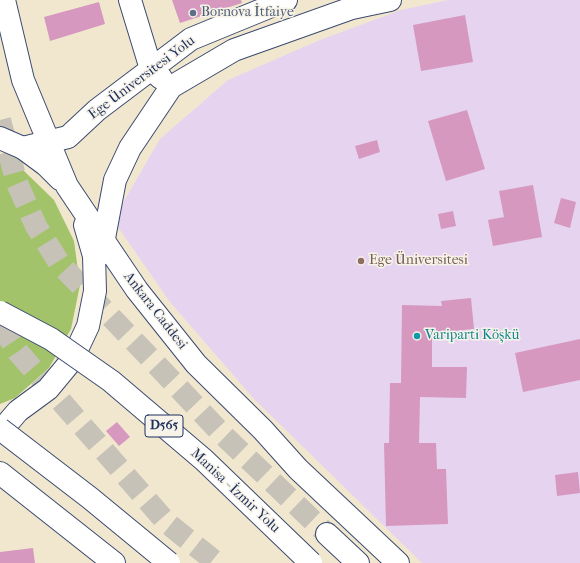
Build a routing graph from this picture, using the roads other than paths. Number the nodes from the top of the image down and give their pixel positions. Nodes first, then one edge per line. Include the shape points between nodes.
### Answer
1 (4, 0) edge
2 (130, 0) edge
3 (286, 0) edge
4 (390, 0) edge
5 (151, 69) junction
6 (171, 87) junction
7 (0, 138) edge
8 (48, 142) junction
9 (23, 148) junction
10 (67, 186) junction
11 (103, 241) junction
12 (95, 291) junction
13 (0, 312) edge
14 (9, 415) edge
15 (0, 431) edge
16 (0, 473) edge
17 (328, 534) tunnel mouth
18 (114, 563) edge
19 (169, 563) edge
20 (311, 563) edge
21 (358, 563) edge
22 (398, 563) edge

1 - 8 main road, Ankara Caddesi via 23,80
2 - 5 main road
3 - 5 main road, Ege Üniversitesi Yolu via 191,39
4 - 6 main road, Ege Üniversitesi Yolu via 352,8 234,50
5 - 6 main road
5 - 8 main road, Ege Üniversitesi Yolu via 97,110 68,137
6 - 11 main road, Ege Üniversitesi Yolu via 130,148 115,180
7 - 9 main road
8 - 9 main road, Ege Üniversitesi Yolu
8 - 10 main road, Ankara Caddesi
9 - 10 main road via 46,165
10 - 11 main road, Ankara Caddesi
10 - 12 main road via 84,220 94,256
11 - 12 main road, Ege Üniversitesi Yolu
11 - 22 main road, Ankara Caddesi via 196,364 263,430 298,469
12 - 14 main road via 88,326 72,360 48,389
13 - 20 main road, Manisa - İzmir Yolu / D565, bridge via 51,339 111,381 204,460
14 - 15 main road
15 - 19 main road, bridge via 90,498
16 - 18 main road
17 - 21 main road

